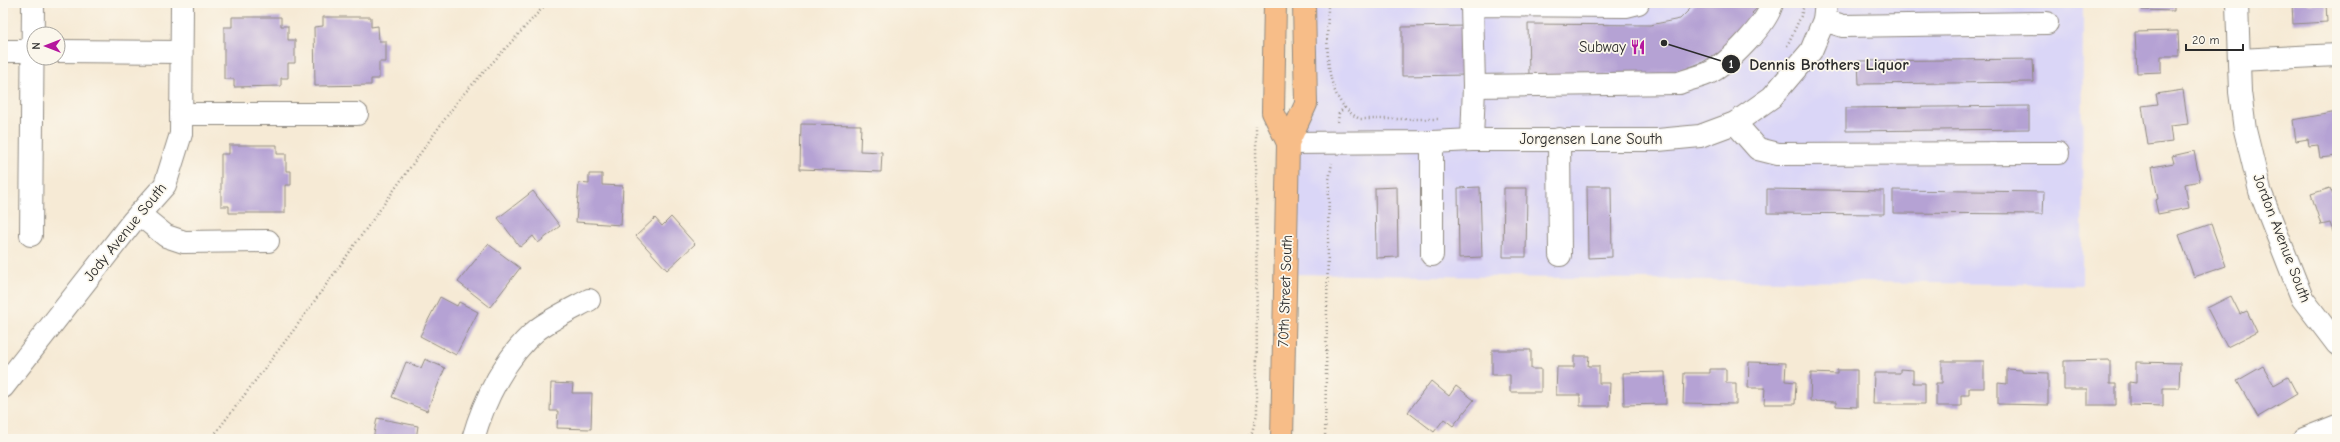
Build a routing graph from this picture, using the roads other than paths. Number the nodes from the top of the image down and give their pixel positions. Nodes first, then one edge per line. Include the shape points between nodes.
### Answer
1 (33, 3) edge
2 (182, 3) edge
3 (1275, 3) edge
4 (1304, 3) edge
5 (1638, 3) edge
6 (1772, 3) edge
7 (2237, 3) edge
8 (1472, 4) edge
9 (1825, 12) edge
10 (2047, 22) dead end
11 (33, 26) edge
12 (3, 51) edge
13 (26, 51) edge
14 (66, 51) edge
15 (181, 52) junction
16 (2337, 56) edge
17 (2239, 60) junction
18 (33, 66) edge
19 (1474, 86) junction
20 (181, 114) junction
21 (356, 114) dead end
22 (1735, 123) junction
23 (1559, 139) junction
24 (1472, 140) junction
25 (1432, 142) junction
26 (1288, 143) junction
27 (2058, 154) dead end
28 (139, 214) junction
29 (31, 235) dead end
30 (268, 241) dead end
31 (1432, 255) dead end
32 (1560, 255) dead end
33 (588, 300) dead end
34 (2337, 344) edge
35 (3, 387) edge
36 (2337, 426) edge
37 (474, 439) edge
38 (1282, 439) edge
39 (2304, 439) edge

1 - 11 street
2 - 15 street, Jody Avenue South
3 - 26 main road, 70th Street South via 1273,112
4 - 26 main road, 70th Street South via 1306,104
5 - 8 street via 1626,6
6 - 19 street via 1770,10 1747,42 1710,73 1679,83
7 - 17 street, Jordon Avenue South
8 - 19 street
9 - 10 street via 1843,26
9 - 22 street, Jorgensen Lane South via 1811,50 1772,97
12 - 13 street
14 - 15 street
15 - 20 street, Jody Avenue South
16 - 17 street
17 - 34 street, Jordon Avenue South via 2245,130 2260,191 2302,298
18 - 29 street
19 - 24 street
20 - 21 street
20 - 28 street, Jody Avenue South via 181,134 165,185
22 - 23 street, Jorgensen Lane South via 1700,136 1658,140
22 - 27 street via 1758,149 1778,154
23 - 24 street, Jorgensen Lane South
23 - 32 street
24 - 25 street, Jorgensen Lane South
25 - 26 street, Jorgensen Lane South
25 - 31 street
26 - 38 main road, 70th Street South
28 - 30 street via 166,236 184,242
28 - 35 street, Jody Avenue South
33 - 37 street via 544,325 520,348 494,387 480,417
36 - 39 street

